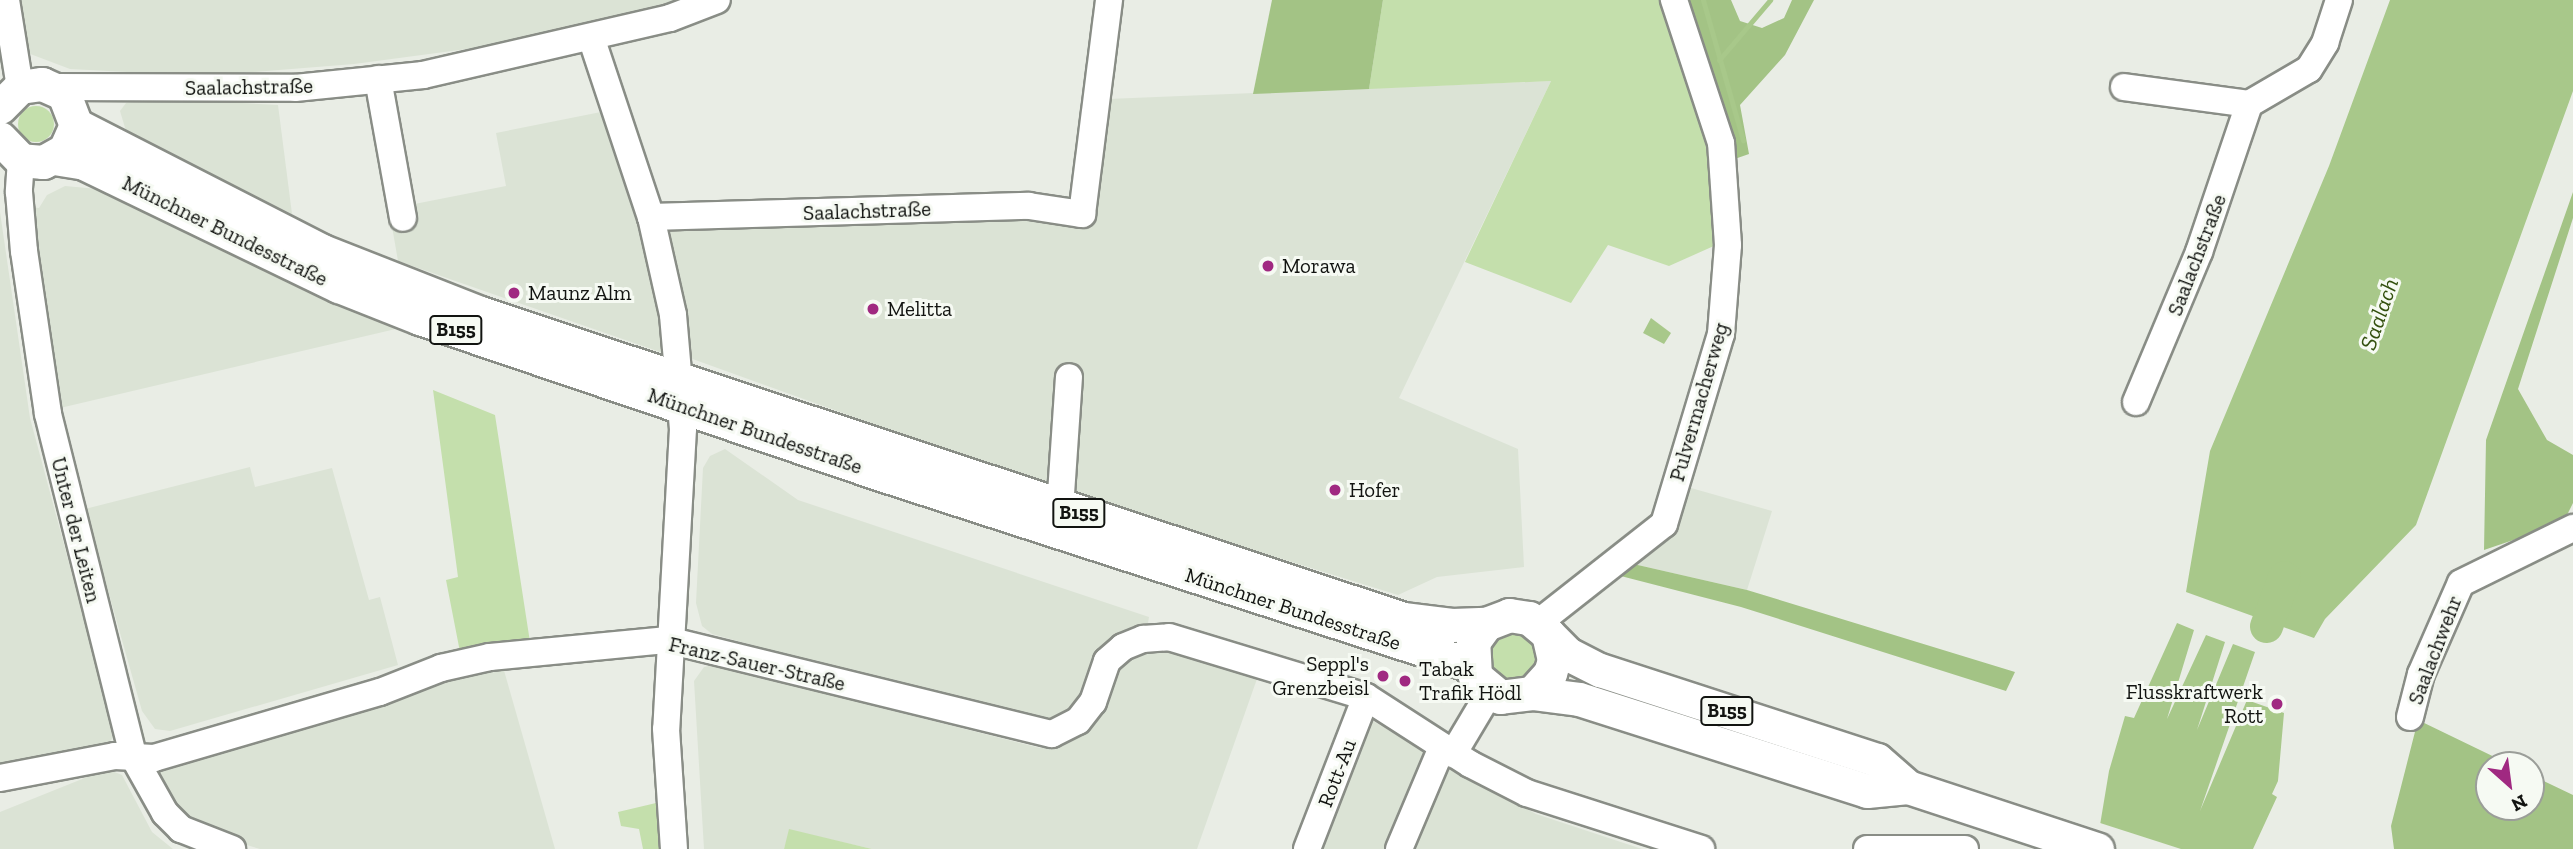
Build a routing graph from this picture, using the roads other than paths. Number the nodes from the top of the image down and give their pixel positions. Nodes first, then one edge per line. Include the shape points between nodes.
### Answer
1 (6, 0) edge
2 (717, 0) edge
3 (1109, 0) edge
4 (1674, 0) edge
5 (2339, 0) edge
6 (591, 37) junction
7 (378, 79) junction
8 (53, 87) junction
9 (2124, 87) dead end
10 (120, 90) junction
11 (8, 94) edge
12 (2249, 104) junction
13 (76, 121) junction
14 (11, 149) edge
15 (54, 158) junction
16 (651, 217) junction
17 (404, 218) dead end
18 (1069, 377) dead end
19 (679, 392) junction
20 (2136, 402) dead end
21 (1056, 506) junction
22 (2573, 528) edge
23 (1486, 624) junction
24 (1543, 629) junction
25 (668, 640) junction
26 (1471, 665) junction
27 (1490, 692) junction
28 (1532, 693) junction
29 (1366, 697) junction
30 (2410, 717) dead end
31 (1448, 750) junction
32 (133, 756) junction
33 (0, 778) edge
34 (1908, 787) junction
35 (232, 849) edge
36 (674, 849) edge
37 (1307, 849) edge
38 (1399, 849) edge
39 (1701, 849) edge
40 (1867, 849) edge
41 (1965, 849) edge
42 (2097, 849) edge

1 - 11 street
2 - 6 street, Saalachstraße via 670,18
3 - 16 street, Saalachstraße via 1082,214 1029,206
4 - 24 street, Pulvermacherweg via 1721,143 1728,245 1721,334 1664,524
5 - 12 street via 2325,43 2309,69
6 - 7 street, Saalachstraße via 422,75
6 - 16 street
7 - 10 street, Saalachstraße via 295,88
7 - 17 street
8 - 10 street, Saalachstraße
8 - 11 main road
8 - 13 main road via 64,94
9 - 12 street
10 - 13 street
12 - 20 street, Saalachstraße via 2199,252
13 - 15 main road via 73,139
13 - 19 main road, Münchner Bundesstraße / B155 via 239,211 396,283
14 - 15 main road, Münchner Bundesstraße
14 - 32 street, Unter der Leiten via 48,414
15 - 19 main road, Münchner Bundesstraße / B155 via 84,163 339,286
16 - 19 street via 673,316
18 - 21 street via 1061,494
19 - 21 main road, Münchner Bundesstraße / B155
19 - 25 street via 683,429
19 - 26 main road, Münchner Bundesstraße / B155
21 - 23 main road, Münchner Bundesstraße / B155 via 1403,619
22 - 30 street, Saalachwehr via 2461,583 2421,674
23 - 24 main road via 1509,615
23 - 26 main road via 1473,642
24 - 28 main road via 1554,660 1550,673
24 - 34 main road, B155 via 1583,663 1877,760
25 - 29 street, Franz-Sauer-Straße via 1052,734 1078,721 1093,702 1107,661 1123,647 1143,639 1169,637
25 - 32 street, Franz-Sauer-Straße via 490,657 441,668 380,692 154,758
25 - 36 street via 666,729
26 - 27 main road
27 - 28 main road via 1511,698
27 - 31 street
28 - 34 main road, B155 via 1579,699 1867,791
29 - 31 street, Franz-Sauer-Straße
29 - 37 street, Rott-Au
31 - 38 street
31 - 39 street, Franz-Sauer-Straße via 1527,793
32 - 33 street, Franz-Sauer-Straße
32 - 35 street, Unter der Leiten via 165,813 181,829
34 - 42 main road, B155
40 - 41 street

